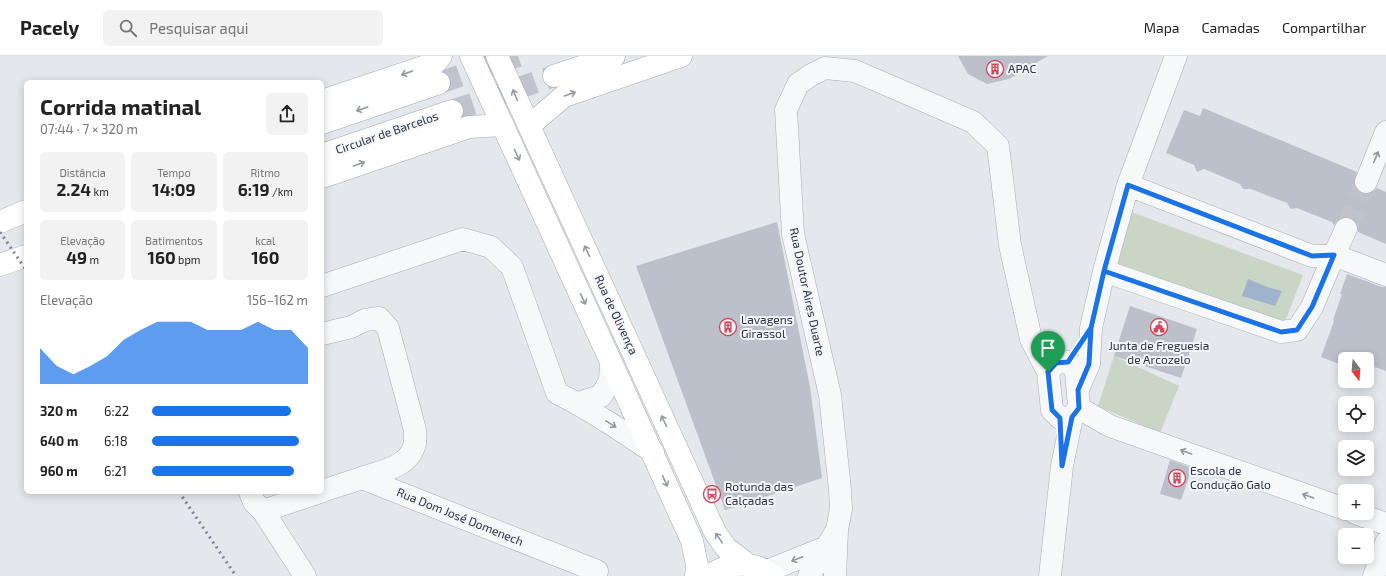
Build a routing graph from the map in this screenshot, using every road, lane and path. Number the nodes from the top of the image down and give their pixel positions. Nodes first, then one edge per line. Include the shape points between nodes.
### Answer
1 (441, 56) edge
2 (471, 56) edge
3 (497, 56) edge
4 (614, 56) edge
5 (681, 56) edge
6 (1176, 56) edge
7 (554, 76) tunnel mouth
8 (439, 83) tunnel mouth
9 (324, 100) edge
10 (452, 111) tunnel mouth
11 (324, 122) edge
12 (503, 125) junction
13 (529, 126) junction
14 (1386, 132) edge
15 (324, 154) edge
16 (324, 176) edge
17 (1366, 182) tunnel mouth
18 (1128, 185) junction
19 (24, 212) edge
20 (0, 222) edge
21 (24, 225) edge
22 (1346, 229) tunnel mouth
23 (0, 233) edge
24 (1334, 255) junction
25 (24, 257) edge
26 (0, 265) edge
27 (24, 268) edge
28 (1104, 271) junction
29 (0, 274) edge
30 (1386, 275) edge
31 (324, 285) edge
32 (1091, 328) junction
33 (324, 334) edge
34 (612, 362) junction
35 (1068, 362) junction
36 (1048, 372) junction
37 (578, 403) junction
38 (1072, 408) junction
39 (653, 452) junction
40 (362, 478) junction
41 (324, 491) edge
42 (251, 494) edge
43 (315, 494) edge
44 (1338, 507) edge
45 (263, 511) junction
46 (1374, 520) edge
47 (1386, 524) edge
48 (832, 538) junction
49 (1386, 543) edge
50 (763, 570) edge
51 (597, 572) dead end
52 (305, 576) edge
53 (696, 576) edge
54 (709, 576) edge
55 (809, 576) edge
56 (835, 576) edge
57 (1050, 576) edge
58 (1374, 576) edge

1 -> 9 main road via 435,63
2 - 12 main road, Rua de Olivença
13 -> 3 main road, Rua de Olivença
4 - 7 main road
13 -> 5 main road via 564,96
6 - 18 street
8 -> 11 main road
10 - 15 main road, Circular de Barcelos
16 -> 12 main road via 469,127
12 -> 34 main road, Rua de Olivença
50 -> 13 main road, Rua de Olivença via 726,548 715,532
17 -> 14 street
18 - 24 street via 1312,256
18 - 28 street
19 - 20 main road
21 - 23 main road
22 - 24 street
24 - 28 street via 1312,307 1297,330 1281,332
24 - 30 street
25 - 26 main road
27 - 29 main road
28 - 32 street
31 - 37 street via 463,239 491,247 512,267 557,393
32 - 35 street
32 - 38 street via 1089,364
33 - 40 street via 379,318 388,328 415,430 415,443 409,456 398,466
34 - 37 street via 610,381 601,396
34 - 39 main road, Rua de Olivença
35 - 36 street via 1056,363
35 - 38 street via 1076,370
36 - 38 street via 1052,410
36 - 48 street, Rua Doutor Aires Duarte via 1031,339 1010,245 998,146 973,122 855,71 825,68 798,84 786,110 793,234 830,395 840,490 840,509
37 -> 39 street
44 -> 38 street via 1110,426
38 - 57 street via 1062,466
39 -> 53 main road, Rua de Olivença via 692,541 697,565
40 - 41 street
40 - 51 street, Rua Dom José Domenech
42 - 45 street via 254,502
43 - 45 street
45 - 52 street
46 - 47 street
48 -> 50 street
48 - 55 street, Rua Doutor Aires Duarte
48 - 56 street
49 - 58 street
50 - 54 main road via 732,565

